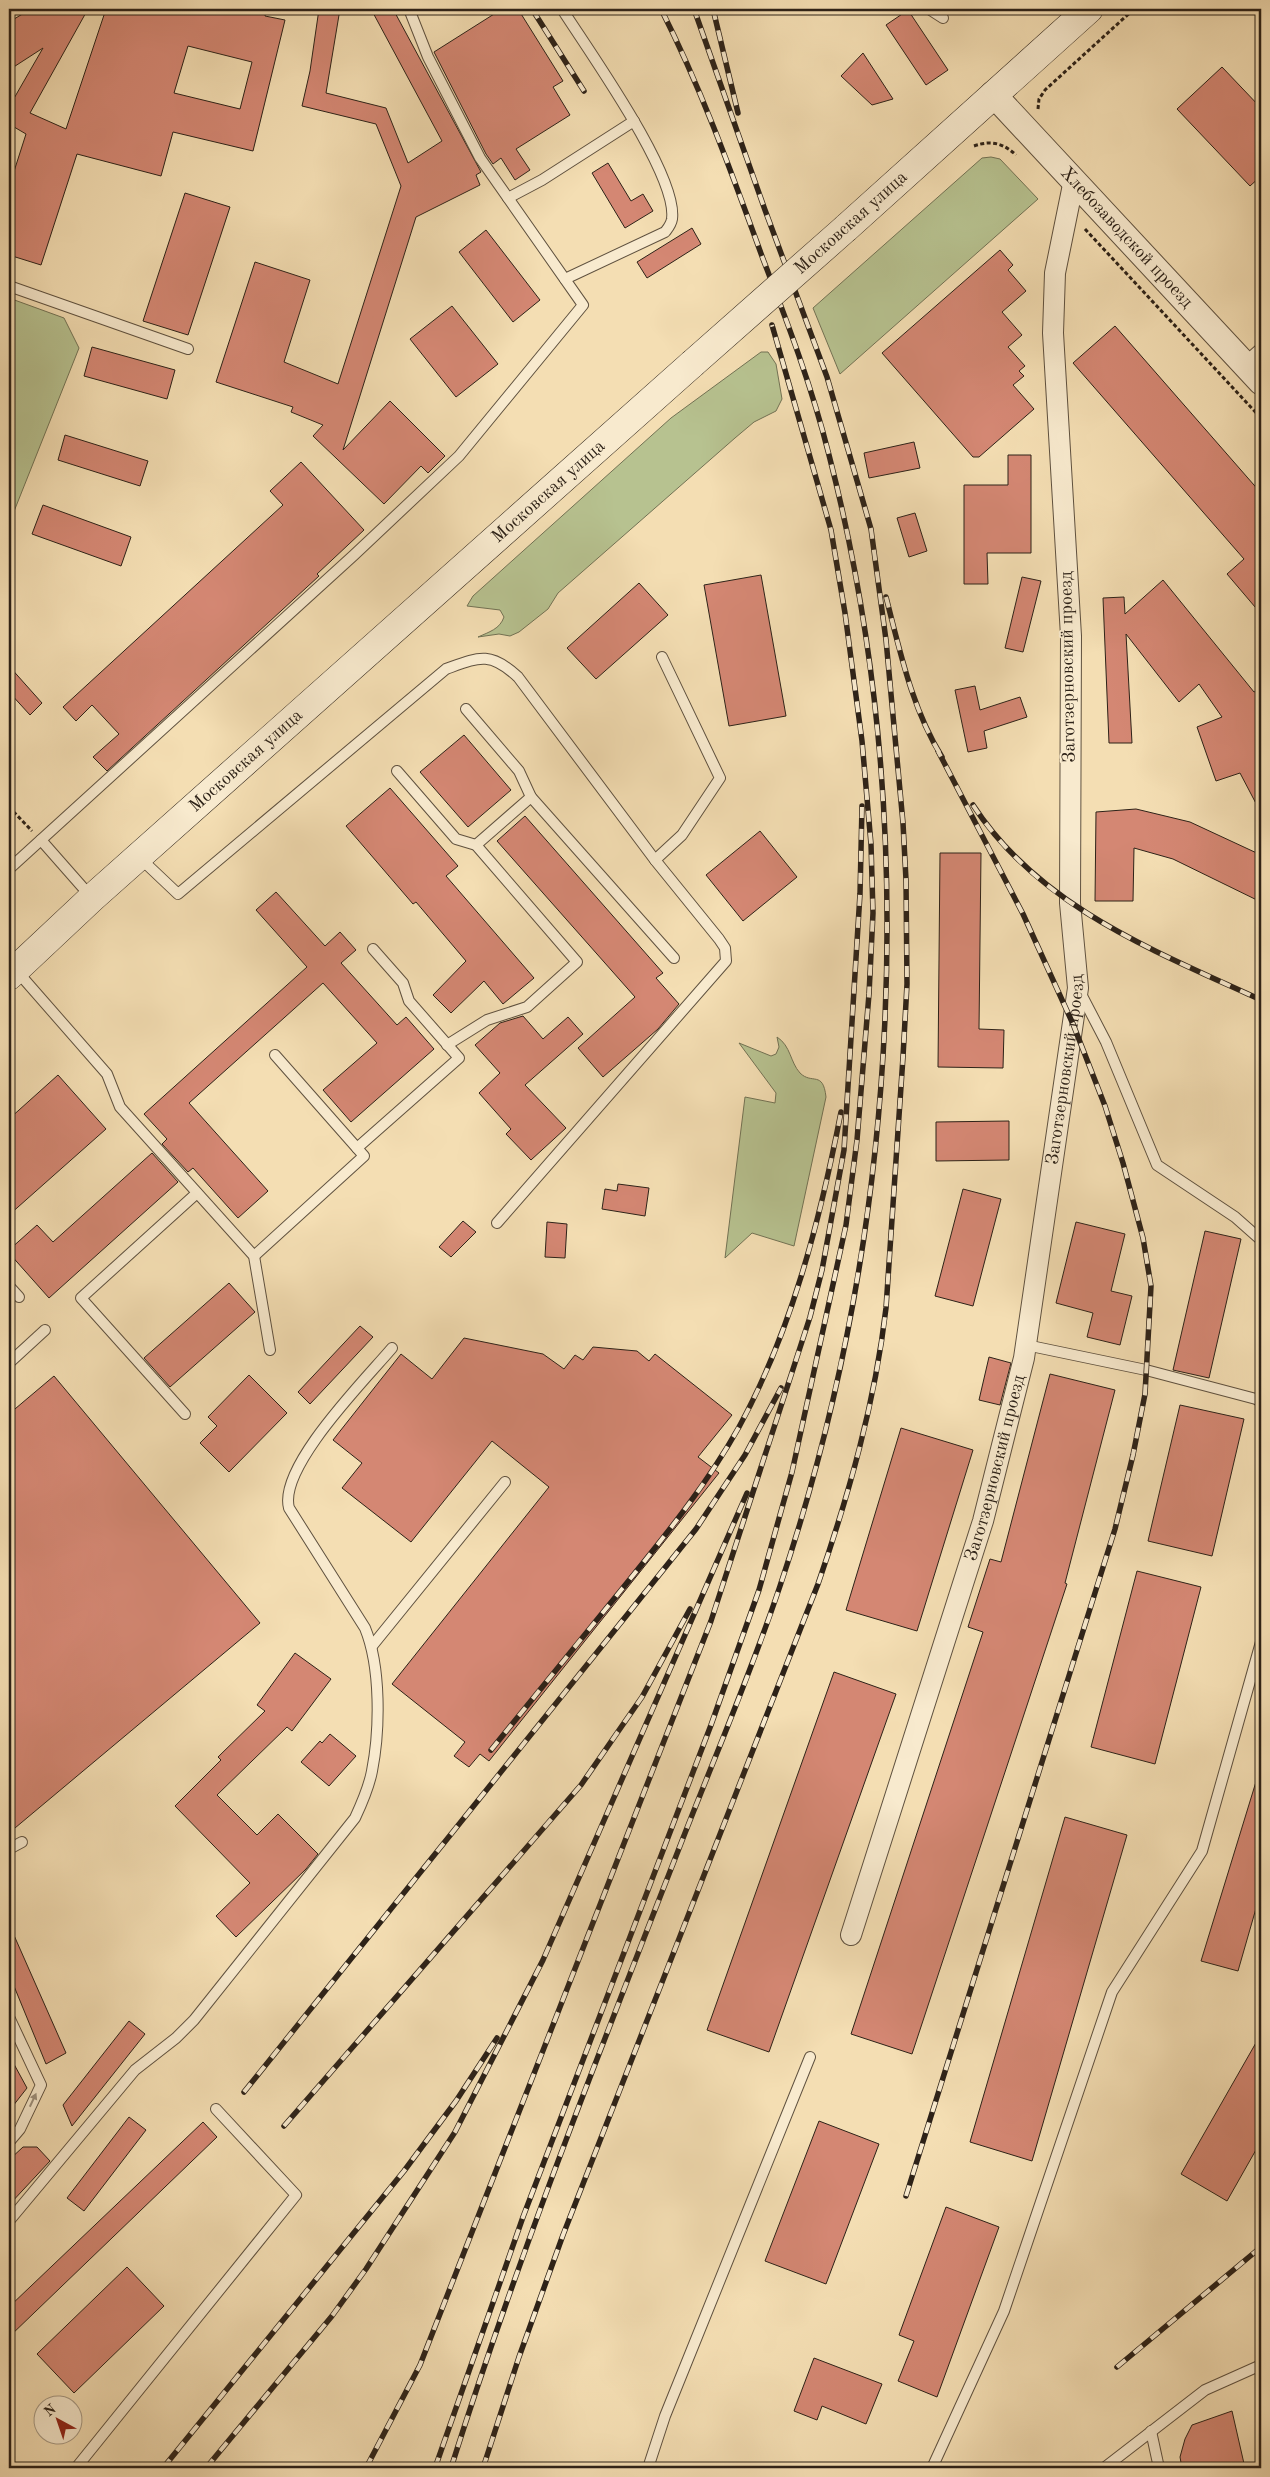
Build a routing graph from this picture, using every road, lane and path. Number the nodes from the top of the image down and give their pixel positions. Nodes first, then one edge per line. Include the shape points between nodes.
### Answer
1 (409, 9) edge
2 (562, 9) edge
3 (929, 9) edge
4 (1089, 9) edge
5 (1134, 9) edge
6 (943, 18) dead end
7 (1045, 90) dead end
8 (993, 94) junction
9 (634, 121) junction
10 (1074, 180) junction
11 (508, 198) junction
12 (565, 279) junction
13 (9, 286) edge
14 (188, 349) dead end
15 (1253, 356) edge
16 (1261, 382) edge
17 (662, 657) dead end
18 (466, 709) dead end
19 (397, 771) dead end
20 (532, 797) junction
21 (9, 807) edge
22 (42, 840) junction
23 (476, 845) junction
24 (140, 858) junction
25 (655, 860) junction
26 (9, 869) edge
27 (92, 898) junction
28 (373, 949) dead end
29 (674, 958) dead end
30 (12, 973) edge
31 (1078, 988) junction
32 (447, 1045) junction
33 (274, 1055) dead end
34 (357, 1148) junction
35 (197, 1193) junction
36 (496, 1222) dead end
37 (1261, 1240) edge
38 (254, 1256) junction
39 (9, 1286) edge
40 (19, 1297) dead end
41 (44, 1330) dead end
42 (1026, 1345) junction
43 (392, 1348) dead end
44 (270, 1350) dead end
45 (9, 1363) edge
46 (1261, 1402) edge
47 (185, 1414) dead end
48 (505, 1482) dead end
49 (1261, 1642) edge
50 (372, 1646) junction
51 (22, 1842) dead end
52 (9, 1849) edge
53 (851, 1935) dead end
54 (9, 2017) edge
55 (810, 2057) dead end
56 (216, 2109) dead end
57 (9, 2142) edge
58 (9, 2221) edge
59 (1261, 2365) edge
60 (1151, 2432) junction
61 (76, 2468) edge
62 (648, 2468) edge
63 (932, 2468) edge
64 (1104, 2468) edge
65 (1159, 2468) edge

1 - 11 lane via 460,122
2 - 9 lane
3 - 6 lane
4 - 8 main road, Московская улица
5 - 7 path
8 - 10 street, Хлебозаводской проезд
8 - 24 main road, Московская улица, bridge
9 - 11 lane
9 - 12 lane via 666,187 672,210 670,226 665,232
10 - 15 street, Хлебозаводской проезд
10 - 31 street, Заготзерновский проезд via 1055,273 1053,333 1071,636 1070,904
11 - 12 lane
12 - 22 lane via 583,305 459,456
13 - 14 lane
15 - 16 street, Хлебозаводской проезд
17 - 25 lane via 720,778 682,835
18 - 20 lane via 519,771
19 - 23 lane via 456,839
20 - 23 lane
20 - 29 lane
21 - 22 path
22 - 26 lane
22 - 27 lane
23 - 32 lane via 577,962 527,1007 487,1020
24 - 25 lane via 178,894 446,669 478,657 502,662 518,677
24 - 27 main road, Московская улица
25 - 36 lane via 719,939 725,948 726,961
27 - 30 main road, Московская улица
28 - 32 lane via 403,983 409,1001
30 - 35 lane via 107,1074 120,1107
31 - 37 lane via 1106,1042 1157,1165 1235,1217
31 - 42 street, Заготзерновский проезд
32 - 34 lane via 459,1058
33 - 34 lane
34 - 38 lane via 364,1156
35 - 38 lane
35 - 47 lane via 81,1298
38 - 44 lane
39 - 40 lane
41 - 45 lane
42 - 46 lane via 1146,1370
42 - 53 street, Заготзерновский проезд via 983,1521
43 - 50 lane via 313,1441 288,1491 289,1508 365,1628
48 - 50 lane
49 - 63 lane via 1202,1852 1112,1992 1004,2311
50 - 58 lane via 377,1700 372,1772 355,1818 194,2020 135,2070
51 - 52 lane
57 -> 54 lane via 20,2129 41,2084
55 - 62 lane via 669,2407
56 - 61 lane via 296,2195
59 - 60 lane via 1205,2390
60 - 64 lane
60 - 65 lane

